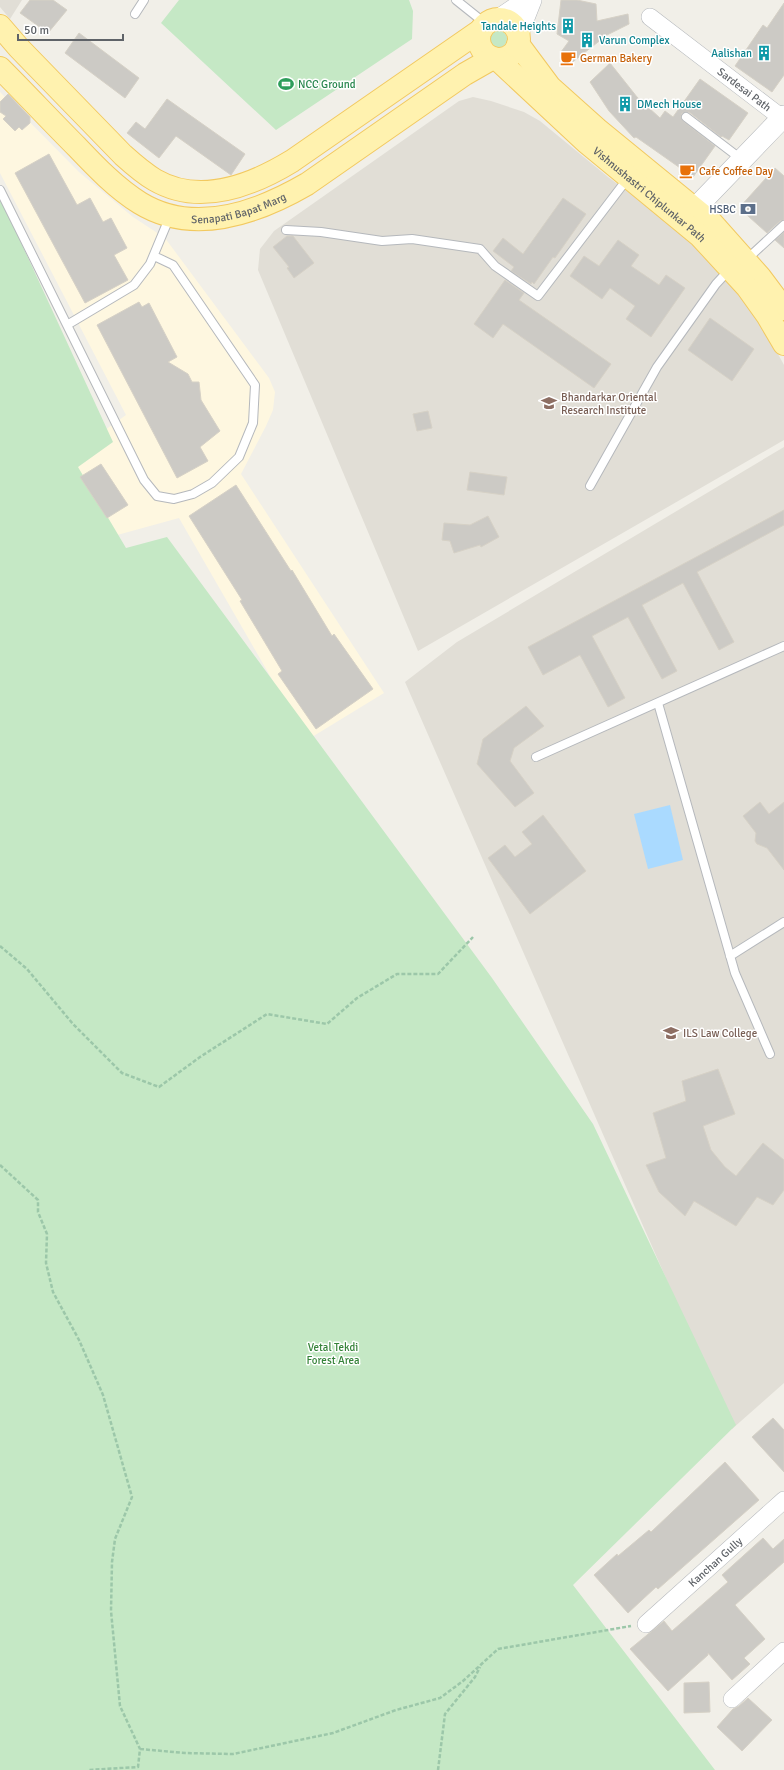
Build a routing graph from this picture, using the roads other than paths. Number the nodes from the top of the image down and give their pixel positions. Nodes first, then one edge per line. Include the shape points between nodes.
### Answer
1 (144, 0) edge
2 (456, 0) edge
3 (529, 0) edge
4 (135, 14) dead end
5 (650, 17) dead end
6 (489, 24) junction
7 (0, 26) edge
8 (518, 38) junction
9 (495, 59) junction
10 (0, 68) edge
11 (686, 117) dead end
12 (783, 117) edge
13 (742, 160) junction
14 (629, 178) junction
15 (0, 190) edge
16 (170, 215) junction
17 (688, 215) junction
18 (784, 225) edge
19 (286, 230) dead end
20 (154, 256) junction
21 (738, 265) junction
22 (784, 309) edge
23 (67, 325) junction
24 (784, 344) edge
25 (590, 486) dead end
26 (784, 646) edge
27 (658, 703) junction
28 (536, 757) dead end
29 (784, 922) edge
30 (730, 956) junction
31 (770, 1054) dead end
32 (784, 1500) edge
33 (646, 1624) road end
34 (784, 1651) edge
35 (732, 1699) dead end

1 - 4 lane
2 - 6 lane
3 - 6 street
3 - 8 street
5 - 12 street, Sardesai Path
6 - 7 main road, Senapati Bapat Marg via 274,172 232,188 206,192 171,188 140,170
6 - 8 main road via 511,23
6 - 9 main road via 479,38 480,45 484,52
8 - 9 main road via 512,54
8 - 17 main road, Vishnushastri Chiplunkar Path via 550,87
9 - 14 main road, Vishnushastri Chiplunkar Path
9 - 16 main road, Senapati Bapat Marg via 465,74 307,184 264,207 239,215 207,220
10 - 16 main road, Senapati Bapat Marg via 123,192 141,204
11 - 13 lane
12 - 13 street
13 - 17 street
14 - 17 main road, Vishnushastri Chiplunkar Path
14 - 19 lane via 538,296 495,266 480,249 412,239 382,241
15 - 23 lane
16 - 20 lane
17 - 21 main road, Vishnushastri Chiplunkar Path via 700,236
18 - 21 lane
20 - 23 lane via 134,285
20 - 23 lane via 173,265 255,385 253,423 239,458 212,483 193,494 174,499 157,496 144,480
21 - 22 main road, Vishnushastri Chiplunkar Path via 760,276
21 - 24 main road, Vishnushastri Chiplunkar Path via 747,287
21 - 25 lane via 716,284 657,368
26 - 27 lane
27 - 28 lane
27 - 30 lane
29 - 30 lane
30 - 31 lane
32 - 33 street, Kanchan Gully
34 - 35 street

